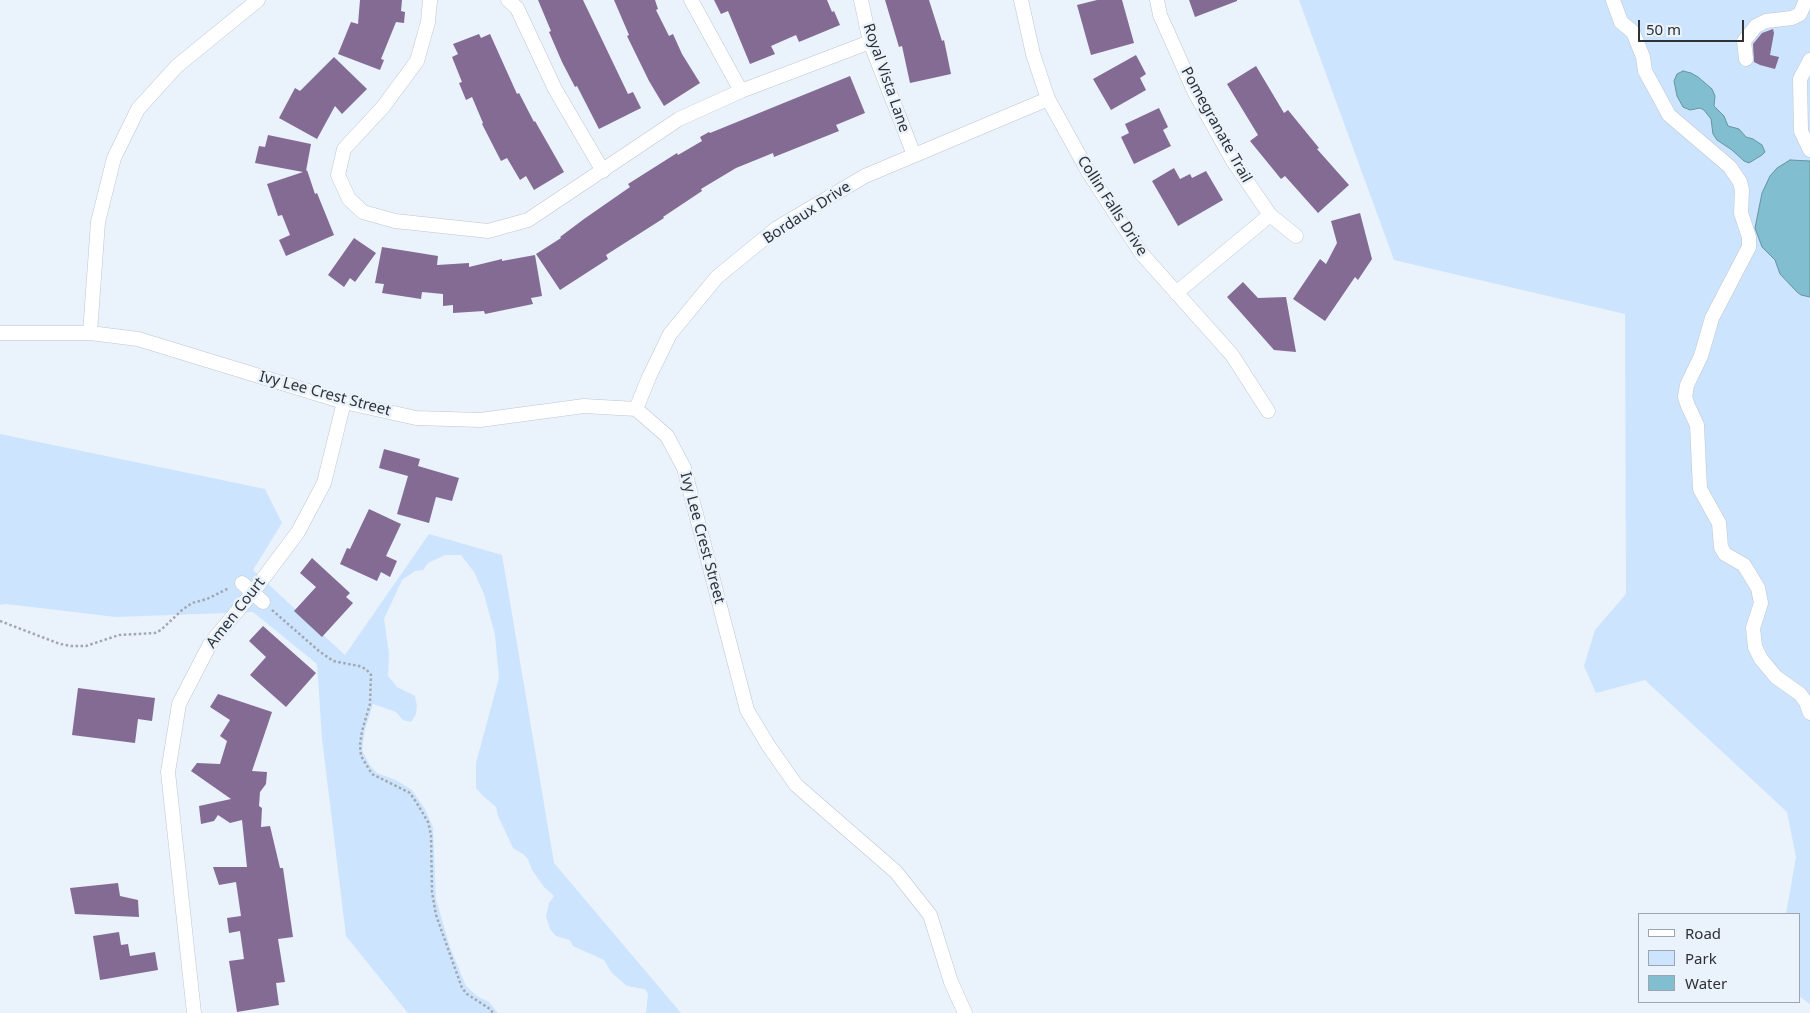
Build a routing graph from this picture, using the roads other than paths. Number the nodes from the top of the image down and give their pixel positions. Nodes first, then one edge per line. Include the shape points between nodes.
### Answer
1 (258, 0) edge
2 (430, 0) edge
3 (508, 0) edge
4 (691, 0) edge
5 (861, 0) edge
6 (1021, 0) edge
7 (1157, 0) edge
8 (1612, 0) edge
9 (1808, 0) edge
10 (870, 42) junction
11 (1746, 59) dead end
12 (1810, 60) edge
13 (741, 92) junction
14 (1048, 98) junction
15 (1810, 150) edge
16 (914, 155) junction
17 (603, 171) junction
18 (1270, 215) junction
19 (1296, 236) dead end
20 (1176, 293) junction
21 (0, 333) edge
22 (90, 333) junction
23 (344, 402) junction
24 (636, 409) junction
25 (1268, 411) dead end
26 (242, 582) road end
27 (258, 597) junction
28 (1810, 714) edge
29 (194, 1013) edge
30 (965, 1013) edge

1 - 22 street via 177,66 138,109 114,158 98,222
2 - 17 street via 418,61 383,107 344,149 338,175 349,200 363,212 395,221 488,231 528,220
3 - 17 street via 518,8 554,89
4 - 13 street
5 - 10 street, Royal Vista Lane
6 - 14 street, Collin Falls Drive via 1033,54
7 - 18 street, Pomegranate Trail via 1160,15 1194,91
8 - 28 street via 1622,22 1633,32 1645,71 1669,116 1730,167 1740,182 1741,214 1750,237 1749,247 1712,318 1685,397 1697,425 1700,488 1719,523 1721,547 1725,554 1744,565 1758,588 1761,603 1753,628 1754,647 1776,677 1800,694
9 - 11 street via 1800,14 1792,18 1756,26 1744,41
10 - 13 street
10 - 16 street, Royal Vista Lane
12 - 15 street via 1800,79 1801,131
13 - 17 street via 679,119
14 - 16 street, Bordaux Drive
14 - 20 street, Collin Falls Drive via 1089,173 1141,253
16 - 24 street, Bordaux Drive via 865,176 778,228 717,277 670,334
18 - 19 street, Pomegranate Trail
18 - 20 street
20 - 25 street, Collin Falls Drive via 1232,355
21 - 22 street, Ivy Lee Crest Street
22 - 23 street, Ivy Lee Crest Street via 138,339
23 - 24 street, Ivy Lee Crest Street via 416,418 480,420 584,406
23 - 27 street, Amen Court via 324,483
24 - 30 street, Ivy Lee Crest Street via 667,436 684,468 747,710 796,785 896,872 930,915 951,982
26 - 27 street
27 - 29 street, Amen Court via 210,644 180,704 168,772

